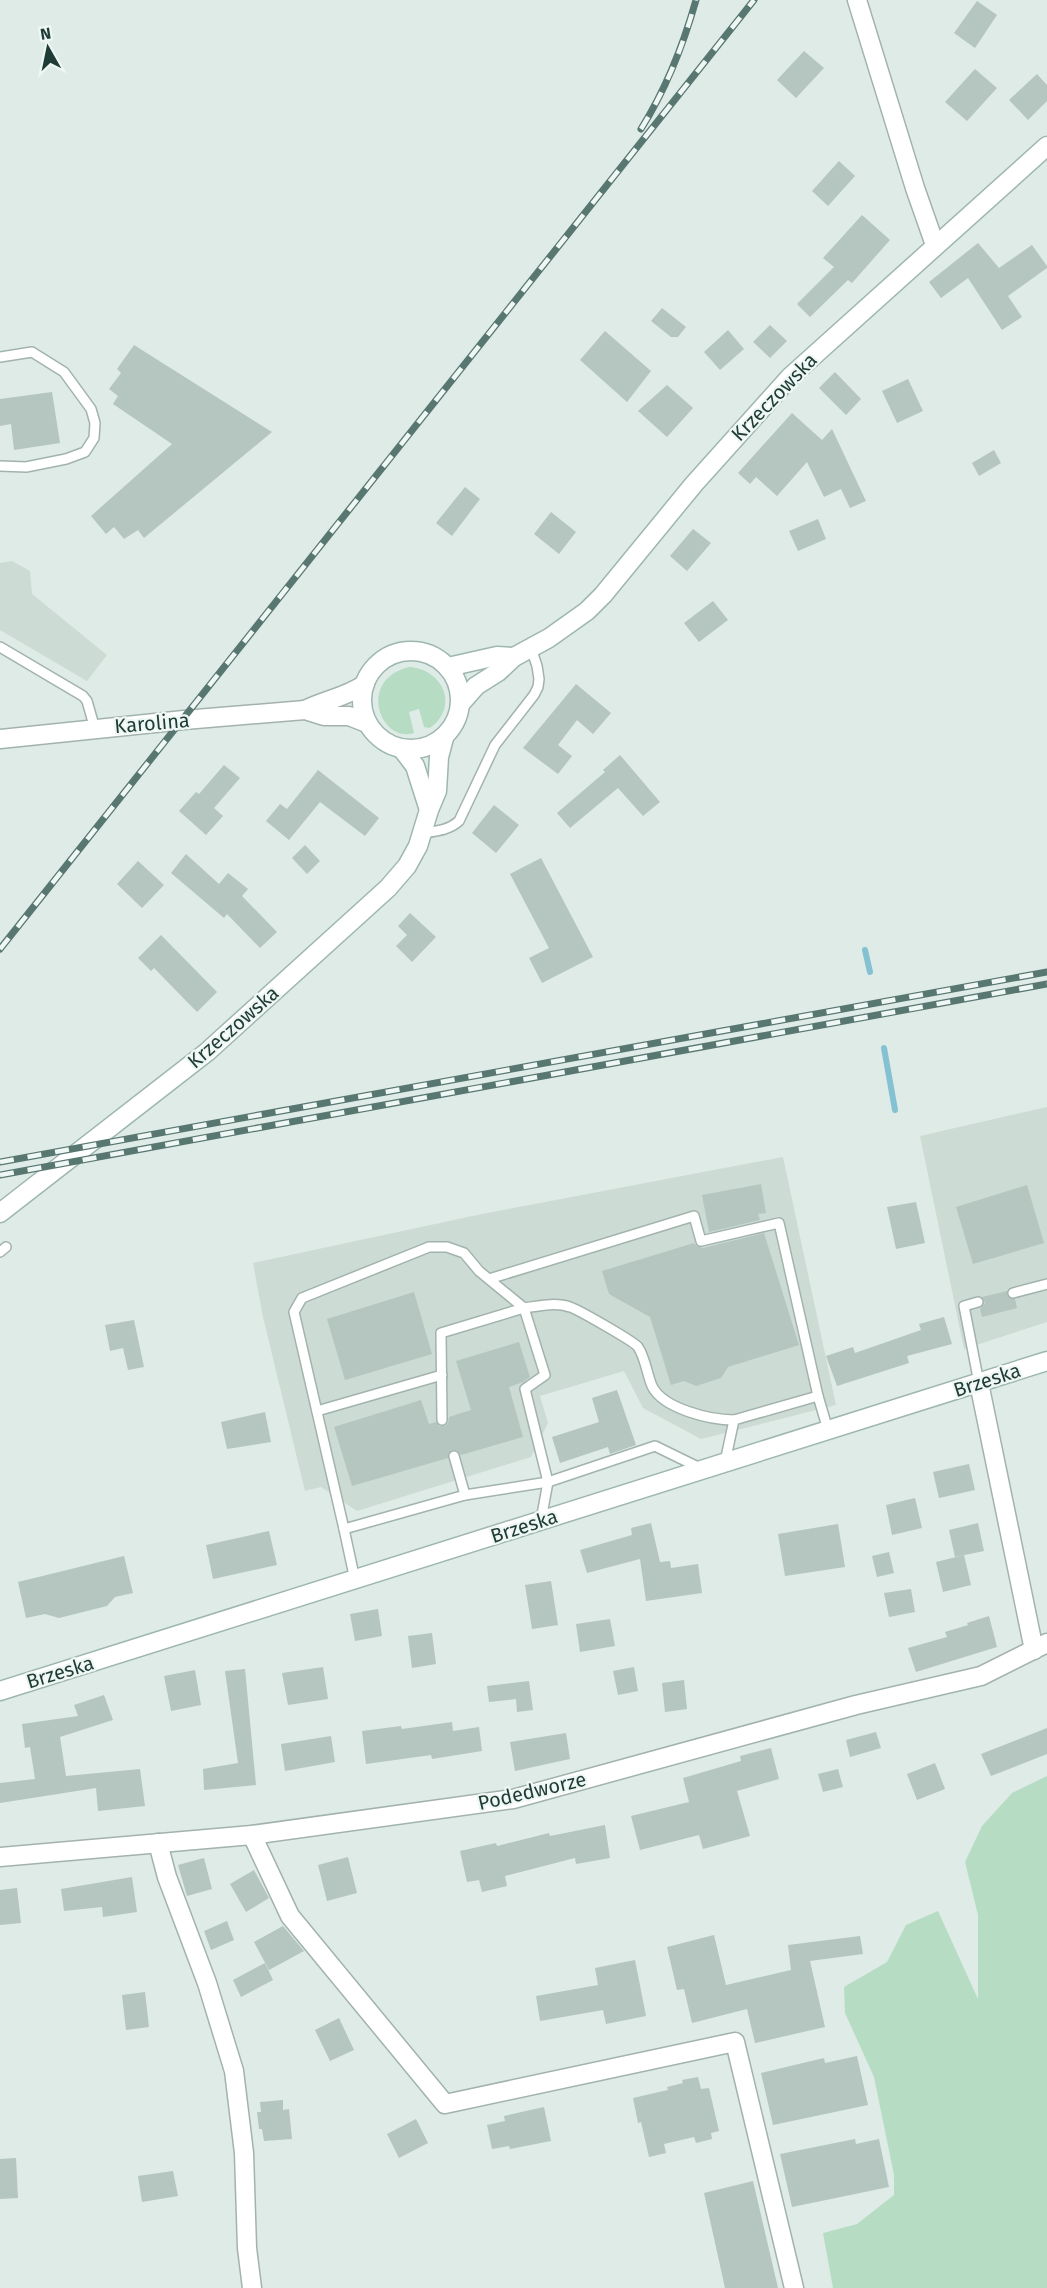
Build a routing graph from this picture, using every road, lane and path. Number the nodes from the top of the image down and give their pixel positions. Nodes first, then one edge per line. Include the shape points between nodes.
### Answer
1 (857, 0) edge
2 (1047, 146) edge
3 (935, 245) junction
4 (0, 357) edge
5 (0, 466) edge
6 (0, 647) edge
7 (531, 648) junction
8 (514, 657) junction
9 (448, 667) junction
10 (365, 684) junction
11 (461, 703) junction
12 (305, 710) junction
13 (367, 723) junction
14 (95, 729) junction
15 (444, 738) junction
16 (0, 739) edge
17 (402, 749) junction
18 (429, 810) junction
19 (423, 833) junction
20 (0, 1214) edge
21 (489, 1279) junction
22 (1047, 1284) edge
23 (1013, 1293) dead end
24 (978, 1302) dead end
25 (524, 1308) junction
26 (1047, 1361) edge
27 (442, 1375) junction
28 (979, 1383) junction
29 (818, 1396) junction
30 (316, 1411) junction
31 (442, 1420) dead end
32 (735, 1420) junction
33 (828, 1430) junction
34 (454, 1456) dead end
35 (725, 1462) junction
36 (702, 1469) junction
37 (548, 1482) junction
38 (465, 1495) junction
39 (541, 1520) junction
40 (344, 1529) junction
41 (356, 1580) junction
42 (1040, 1646) edge
43 (0, 1691) edge
44 (252, 1835) junction
45 (158, 1843) junction
46 (0, 1857) edge
47 (252, 2288) edge
48 (794, 2288) edge

1 - 3 street
2 - 3 street, Krzeczowska
3 - 7 street, Krzeczowska via 790,377 694,484 603,595 568,625
4 - 5 lane via 32,352 64,372 91,409 95,423 94,438 85,452 26,467
6 - 14 lane via 83,696
7 - 8 street, Krzeczowska
7 - 19 lane via 539,679 534,695 495,745 459,821 444,830
8 - 9 street, Krzeczowska via 496,656
8 - 11 street, Krzeczowska
9 - 10 street via 431,655 402,652 381,661
9 - 11 street via 458,683
10 - 12 street, Karolina
10 - 13 street via 362,701
11 - 15 street via 456,722
12 - 13 street, Karolina via 324,716 349,716
12 - 14 street, Karolina
13 - 17 street via 381,740
14 - 16 street, Karolina
15 - 17 street via 425,748
15 - 18 street, Krzeczowska via 439,781
17 - 18 street via 415,766
18 - 19 street, Krzeczowska
19 - 20 street, Krzeczowska via 413,856 388,888 207,1052
21 - 25 lane
21 - 29 lane via 694,1216 701,1241 779,1223
21 - 30 lane via 465,1253 429,1247 302,1298 294,1312
22 - 23 lane
24 - 28 lane via 964,1306
25 - 27 lane via 441,1333
25 - 32 lane via 570,1307 637,1346 653,1389 673,1405 704,1416
25 - 37 lane via 545,1375 525,1389
26 - 28 street, Brzeska
27 - 30 lane
27 - 31 lane
28 - 33 street, Brzeska
28 - 42 street
29 - 32 lane
29 - 33 lane
30 - 40 lane
32 - 35 lane
33 - 35 street, Brzeska
34 - 38 lane
35 - 36 street, Brzeska
36 - 37 lane via 655,1446
36 - 39 street, Brzeska
37 - 38 lane
37 - 39 lane
38 - 40 lane
39 - 41 street, Brzeska
40 - 41 lane
41 - 43 street, Brzeska
42 - 44 street, Podedworze via 981,1677 856,1705 513,1799
44 - 45 street, Podedworze
44 - 48 street via 290,1916 445,2104 735,2042
45 - 46 street, Podedworze
45 - 47 street via 234,2071 244,2153

